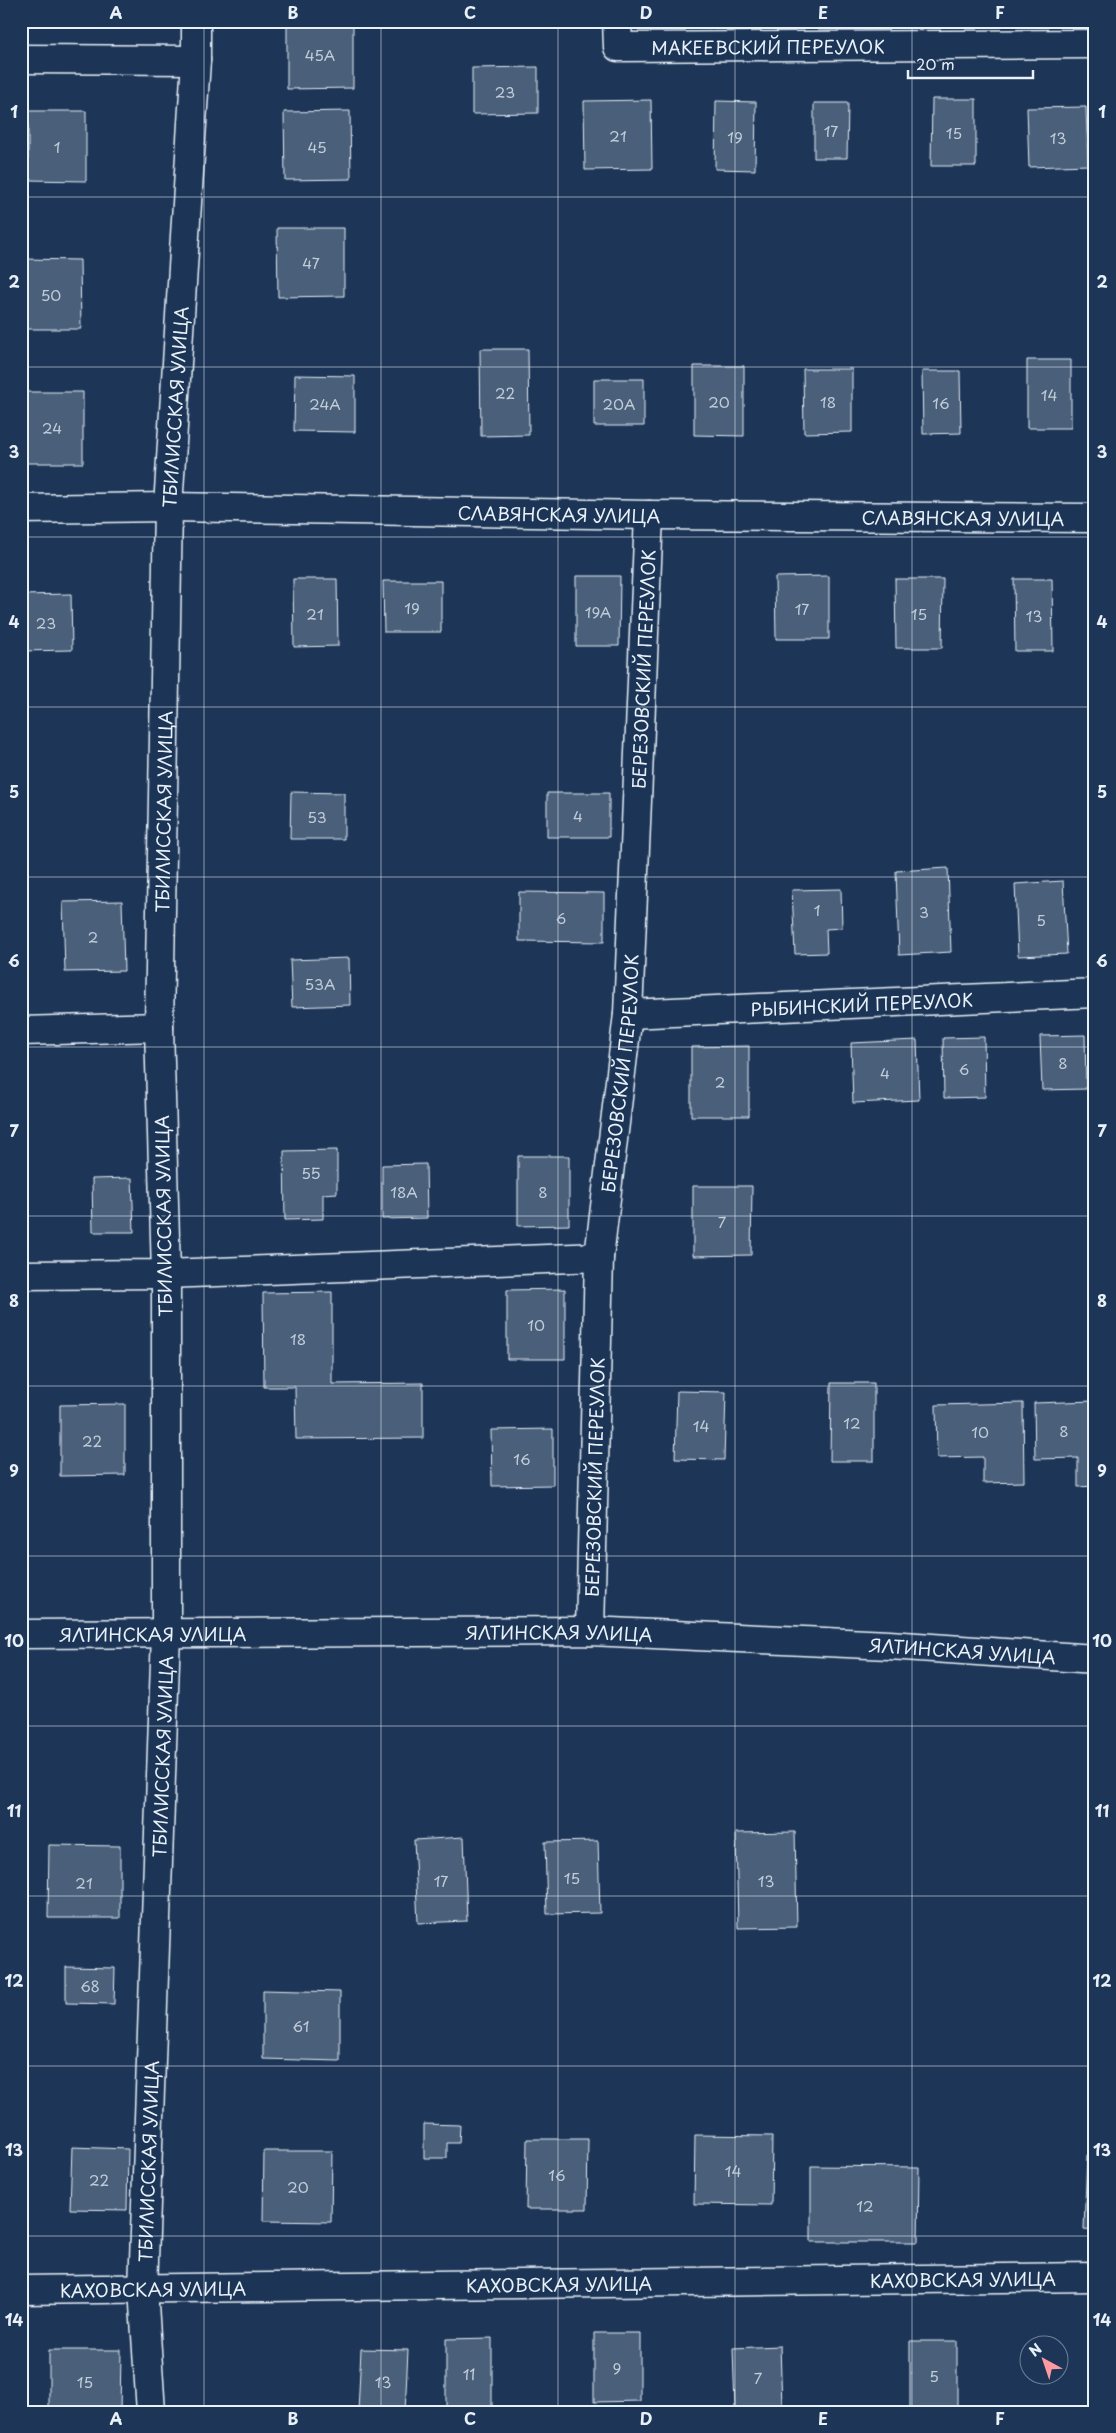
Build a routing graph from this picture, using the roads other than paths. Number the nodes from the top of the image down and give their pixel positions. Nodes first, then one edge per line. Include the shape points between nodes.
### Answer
1 (196, 21) edge
2 (617, 21) edge
3 (1095, 44) edge
4 (21, 59) edge
5 (196, 60) junction
6 (168, 507) junction
7 (21, 509) edge
8 (649, 515) junction
9 (1095, 518) edge
10 (1095, 993) edge
11 (628, 1014) junction
12 (159, 1028) junction
13 (21, 1031) edge
14 (599, 1257) junction
15 (166, 1274) junction
16 (21, 1275) edge
17 (590, 1631) junction
18 (166, 1633) junction
19 (21, 1634) edge
20 (1095, 1660) edge
21 (1095, 2277) edge
22 (143, 2289) junction
23 (21, 2290) edge
24 (151, 2412) edge

1 - 5 street, ТБИЛИССКАЯ УЛИЦА
2 - 3 street, МАКЕЕВСКИЙ ПЕРЕУЛОК via 618,47
4 - 5 street
5 - 6 street, ТБИЛИССКАЯ УЛИЦА
6 - 7 street, СЛАВЯНСКАЯ УЛИЦА
6 - 8 street, СЛАВЯНСКАЯ УЛИЦА
6 - 12 street, ТБИЛИССКАЯ УЛИЦА
8 - 9 street, СЛАВЯНСКАЯ УЛИЦА
8 - 11 street, БЕРЕЗОВСКИЙ ПЕРЕУЛОК
10 - 11 street, РЫБИНСКИЙ ПЕРЕУЛОК
11 - 14 street, БЕРЕЗОВСКИЙ ПЕРЕУЛОК
12 - 13 street
12 - 15 street, ТБИЛИССКАЯ УЛИЦА
14 - 15 street
14 - 17 street, БЕРЕЗОВСКИЙ ПЕРЕУЛОК
15 - 16 street
15 - 18 street, ТБИЛИССКАЯ УЛИЦА
17 - 18 street, ЯЛТИНСКАЯ УЛИЦА
17 - 20 street, ЯЛТИНСКАЯ УЛИЦА via 889,1645
18 - 19 street, ЯЛТИНСКАЯ УЛИЦА
18 - 22 street, ТБИЛИССКАЯ УЛИЦА
21 - 22 street, КАХОВСКАЯ УЛИЦА
22 - 23 street, КАХОВСКАЯ УЛИЦА
22 - 24 street, ТБИЛИССКАЯ УЛИЦА

